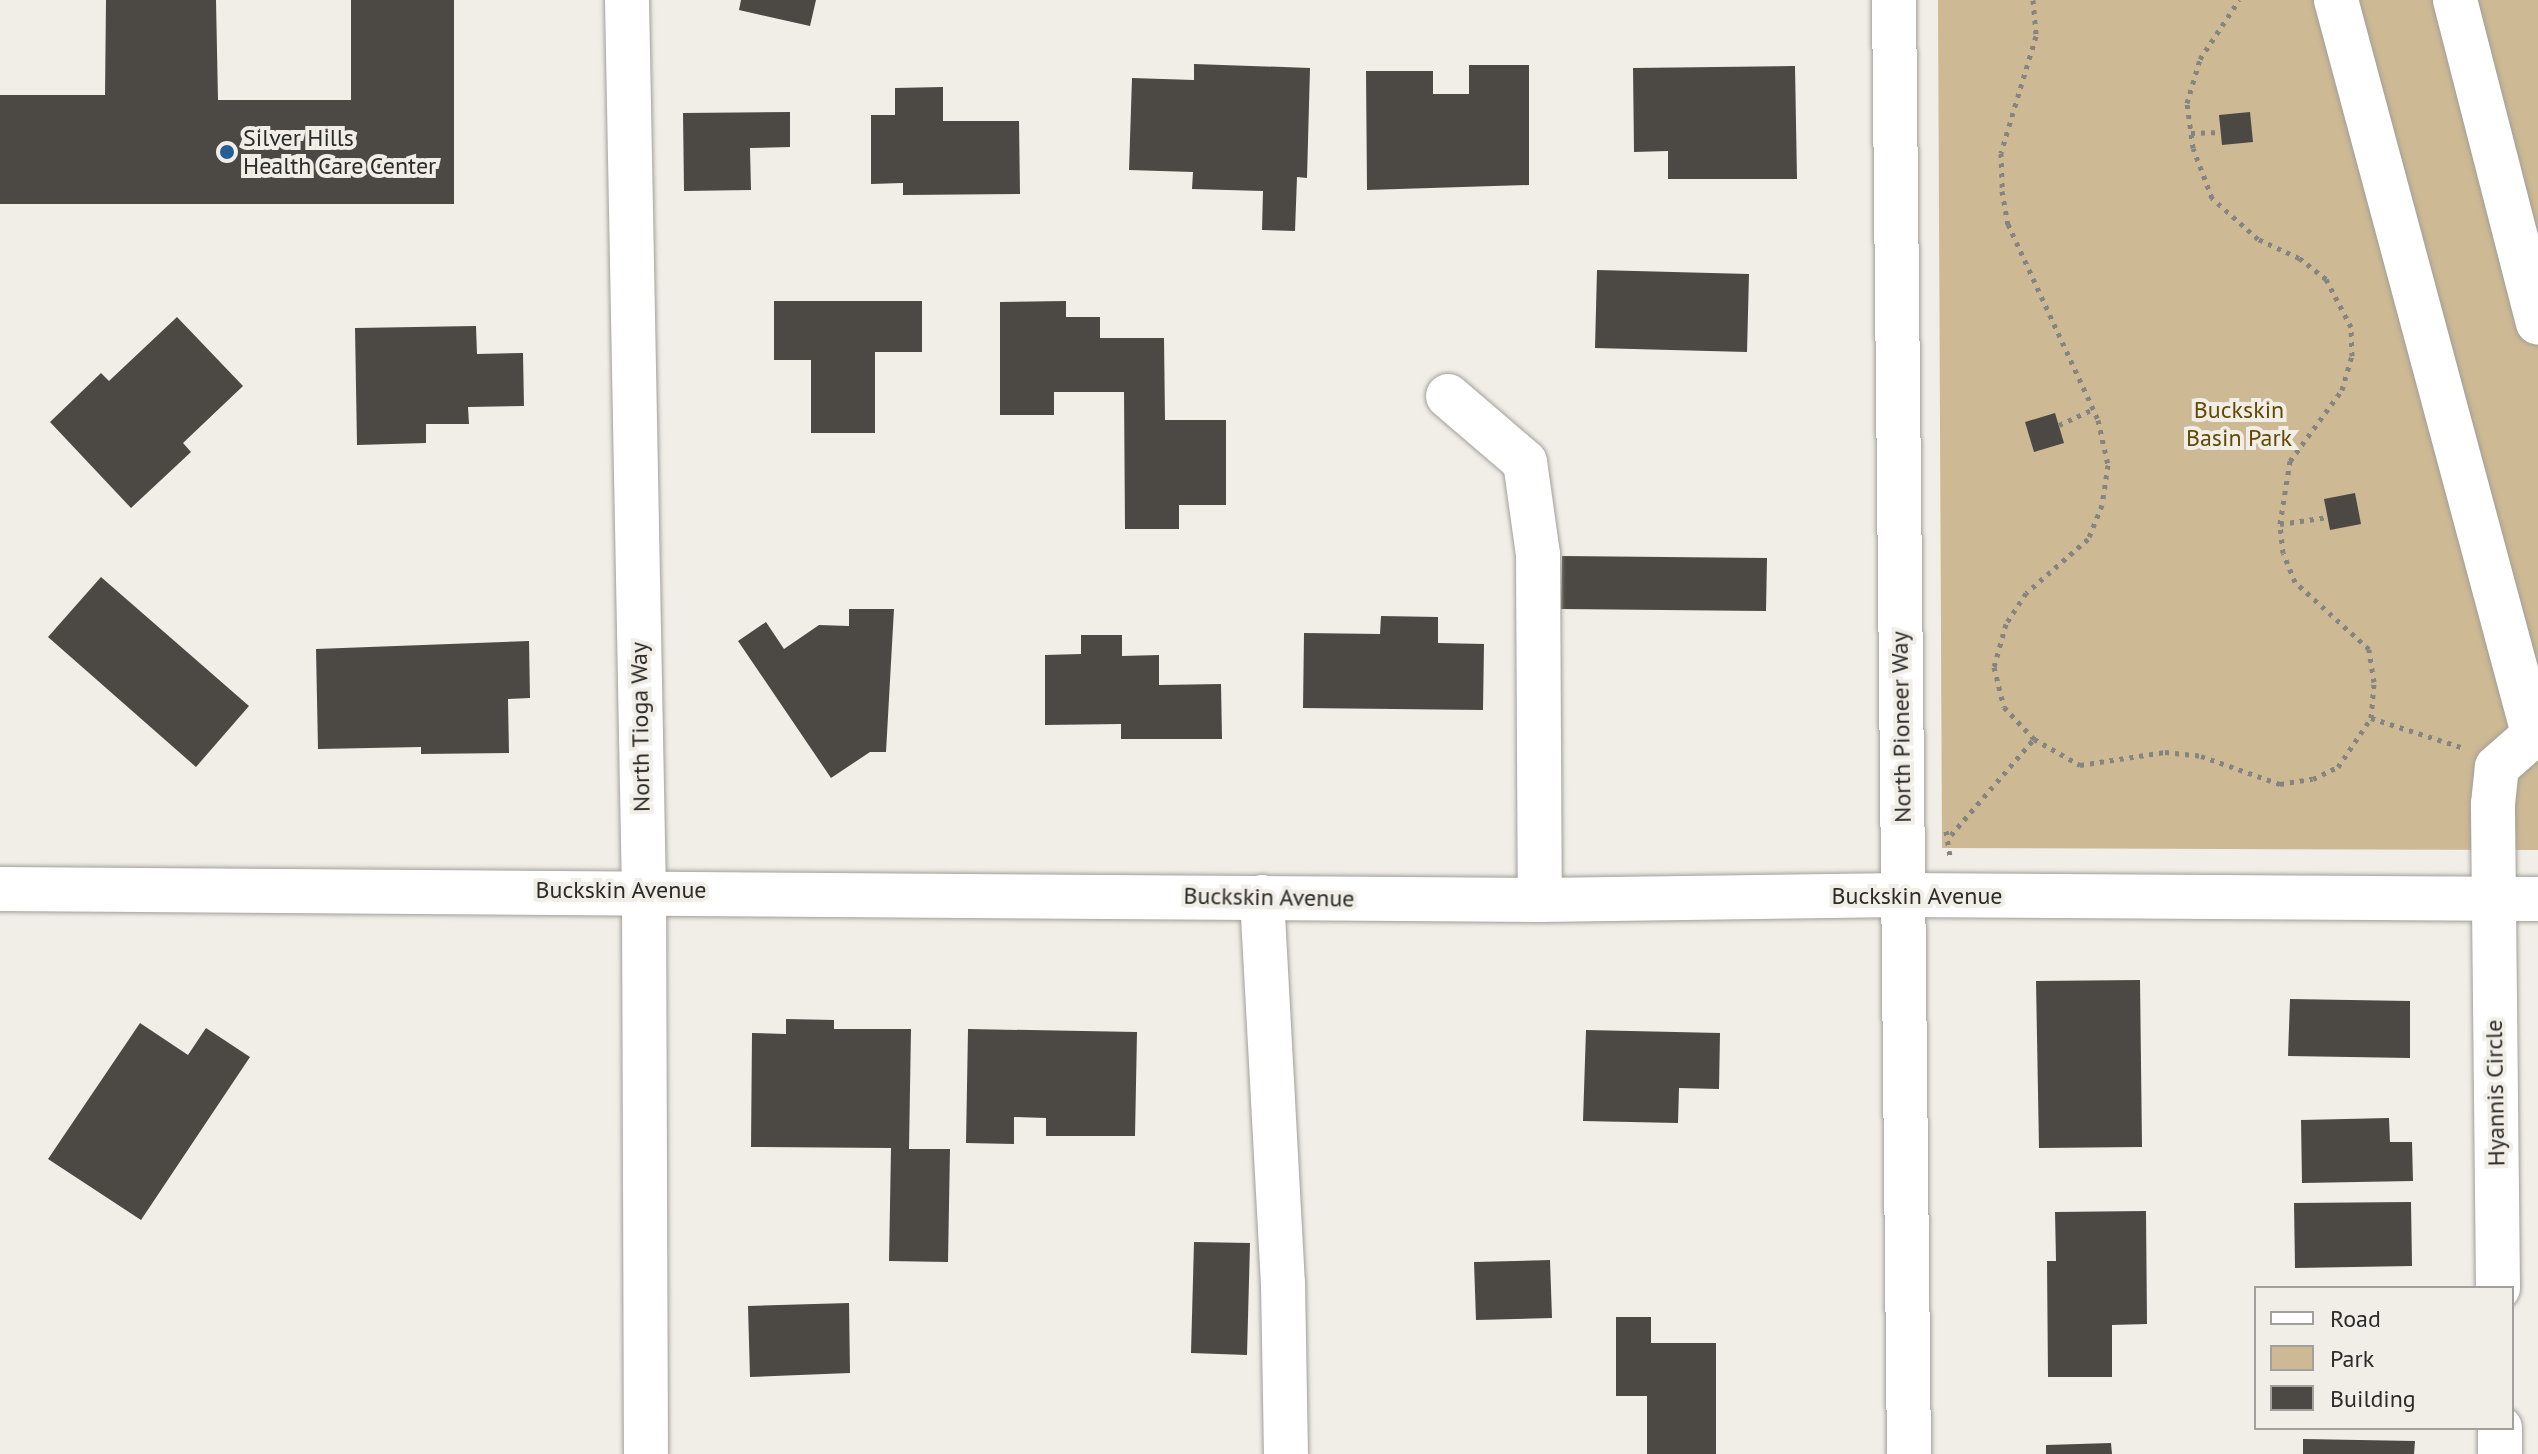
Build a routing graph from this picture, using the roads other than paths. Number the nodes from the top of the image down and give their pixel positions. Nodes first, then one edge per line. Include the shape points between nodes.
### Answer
1 (627, 0) edge
2 (1894, 0) edge
3 (2336, 0) edge
4 (2455, 0) edge
5 (2538, 323) edge
6 (1448, 396) dead end
7 (2536, 732) edge
8 (0, 889) edge
9 (644, 890) junction
10 (1902, 895) junction
11 (1262, 897) junction
12 (2492, 899) junction
13 (2538, 899) edge
14 (1540, 900) junction
15 (2498, 1286) edge
16 (2500, 1430) edge
17 (646, 1454) edge
18 (1286, 1454) edge
19 (1909, 1454) edge
20 (2500, 1454) edge

1 - 9 street, North Tioga Way
2 - 10 street, North Pioneer Way
3 - 7 street
4 - 5 street
6 - 14 street via 1525,462 1538,554
7 - 12 street, Hyannis Circle via 2497,767
8 - 9 street, Buckskin Avenue
9 - 11 street, Buckskin Avenue
9 - 17 street, North Tioga Way
10 - 12 street, Buckskin Avenue
10 - 14 street, Buckskin Avenue
10 - 19 street, North Pioneer Way
11 - 14 street, Buckskin Avenue
11 - 18 street via 1283,1283
12 - 13 street, Buckskin Avenue
12 - 15 street, Hyannis Circle
16 - 20 street

